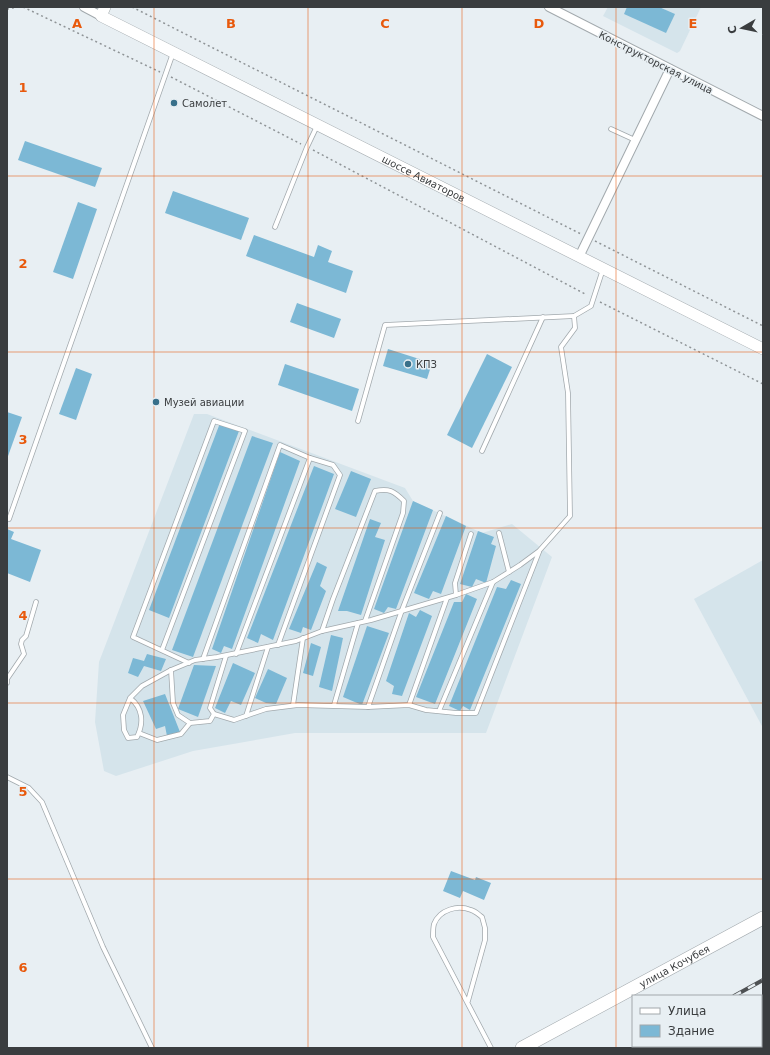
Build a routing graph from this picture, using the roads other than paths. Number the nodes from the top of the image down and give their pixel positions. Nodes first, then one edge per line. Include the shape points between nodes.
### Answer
1 (84, 7) edge
2 (549, 7) edge
3 (103, 11) edge
4 (173, 52) junction
5 (670, 69) junction
6 (763, 116) edge
7 (318, 124) junction
8 (611, 129) dead end
9 (635, 140) junction
10 (275, 227) dead end
11 (579, 257) junction
12 (603, 269) junction
13 (574, 316) junction
14 (543, 317) junction
15 (763, 349) edge
16 (358, 421) dead end
17 (482, 451) dead end
18 (310, 458) junction
19 (440, 513) dead end
20 (8, 519) dead end
21 (498, 533) dead end
22 (471, 534) dead end
23 (539, 551) junction
24 (509, 572) junction
25 (493, 582) junction
26 (456, 595) junction
27 (447, 598) junction
28 (36, 602) dead end
29 (402, 610) junction
30 (365, 621) junction
31 (358, 623) junction
32 (322, 631) junction
33 (303, 638) junction
34 (278, 645) junction
35 (268, 647) junction
36 (162, 650) junction
37 (236, 654) junction
38 (226, 656) junction
39 (203, 659) junction
40 (189, 663) junction
41 (171, 670) junction
42 (7, 683) edge
43 (130, 698) junction
44 (293, 705) junction
45 (334, 705) junction
46 (409, 705) junction
47 (368, 707) junction
48 (439, 711) junction
49 (214, 714) junction
50 (246, 716) junction
51 (190, 723) junction
52 (139, 733) junction
53 (7, 777) edge
54 (763, 918) edge
55 (468, 1002) junction
56 (152, 1048) edge
57 (491, 1048) edge
58 (522, 1048) edge

1 - 3 street, шоссе Авиаторов
2 - 5 street, Конструкторская улица
3 - 4 street, шоссе Авиаторов
4 - 7 street, шоссе Авиаторов
4 - 20 lane
5 - 6 street, Конструкторская улица
5 - 9 street
7 - 10 lane
7 - 11 street, шоссе Авиаторов
8 - 9 lane
9 - 11 street
11 - 12 street, шоссе Авиаторов
12 - 13 lane via 591,306
12 - 15 street, шоссе Авиаторов
13 - 14 lane
13 - 23 lane via 576,328 561,347 568,393 570,516
14 - 16 lane via 386,325
14 - 17 lane
18 - 34 lane via 333,465 340,475
18 - 37 lane
18 - 39 lane via 280,445
19 - 29 lane
21 - 24 lane
22 - 26 lane via 455,583
23 - 24 lane
23 - 48 lane via 476,712
24 - 25 lane
25 - 26 lane
25 - 48 lane
26 - 27 lane
27 - 29 lane
27 - 46 lane
28 - 42 lane via 26,636 21,644 24,654 7,679
29 - 30 lane
29 - 47 lane
30 - 31 lane
30 - 32 lane via 403,513 404,501 387,489 375,491
31 - 32 lane
31 - 45 lane
32 - 33 lane
33 - 34 lane
33 - 44 lane
34 - 35 lane
35 - 37 lane
35 - 50 lane
36 - 36 lane via 133,637 214,421 245,431
36 - 40 lane
37 - 38 lane
38 - 39 lane
38 - 49 lane via 210,708
39 - 40 lane
40 - 41 lane
41 - 43 lane via 142,686
41 - 51 lane via 173,703 178,714
43 - 52 lane via 137,703 141,715
43 - 52 lane via 123,715 124,730 128,738 137,737
44 - 45 lane
44 - 50 lane
45 - 47 lane
46 - 47 lane
46 - 48 lane
49 - 50 lane via 234,720
49 - 51 lane via 210,721
51 - 52 lane via 181,734 157,740
53 - 56 lane via 29,788 42,802 103,948
54 - 58 main road, улица Кочубея
55 - 55 lane via 486,940 485,928 482,917 472,910 452,908 442,913 434,924 433,937
55 - 57 lane

